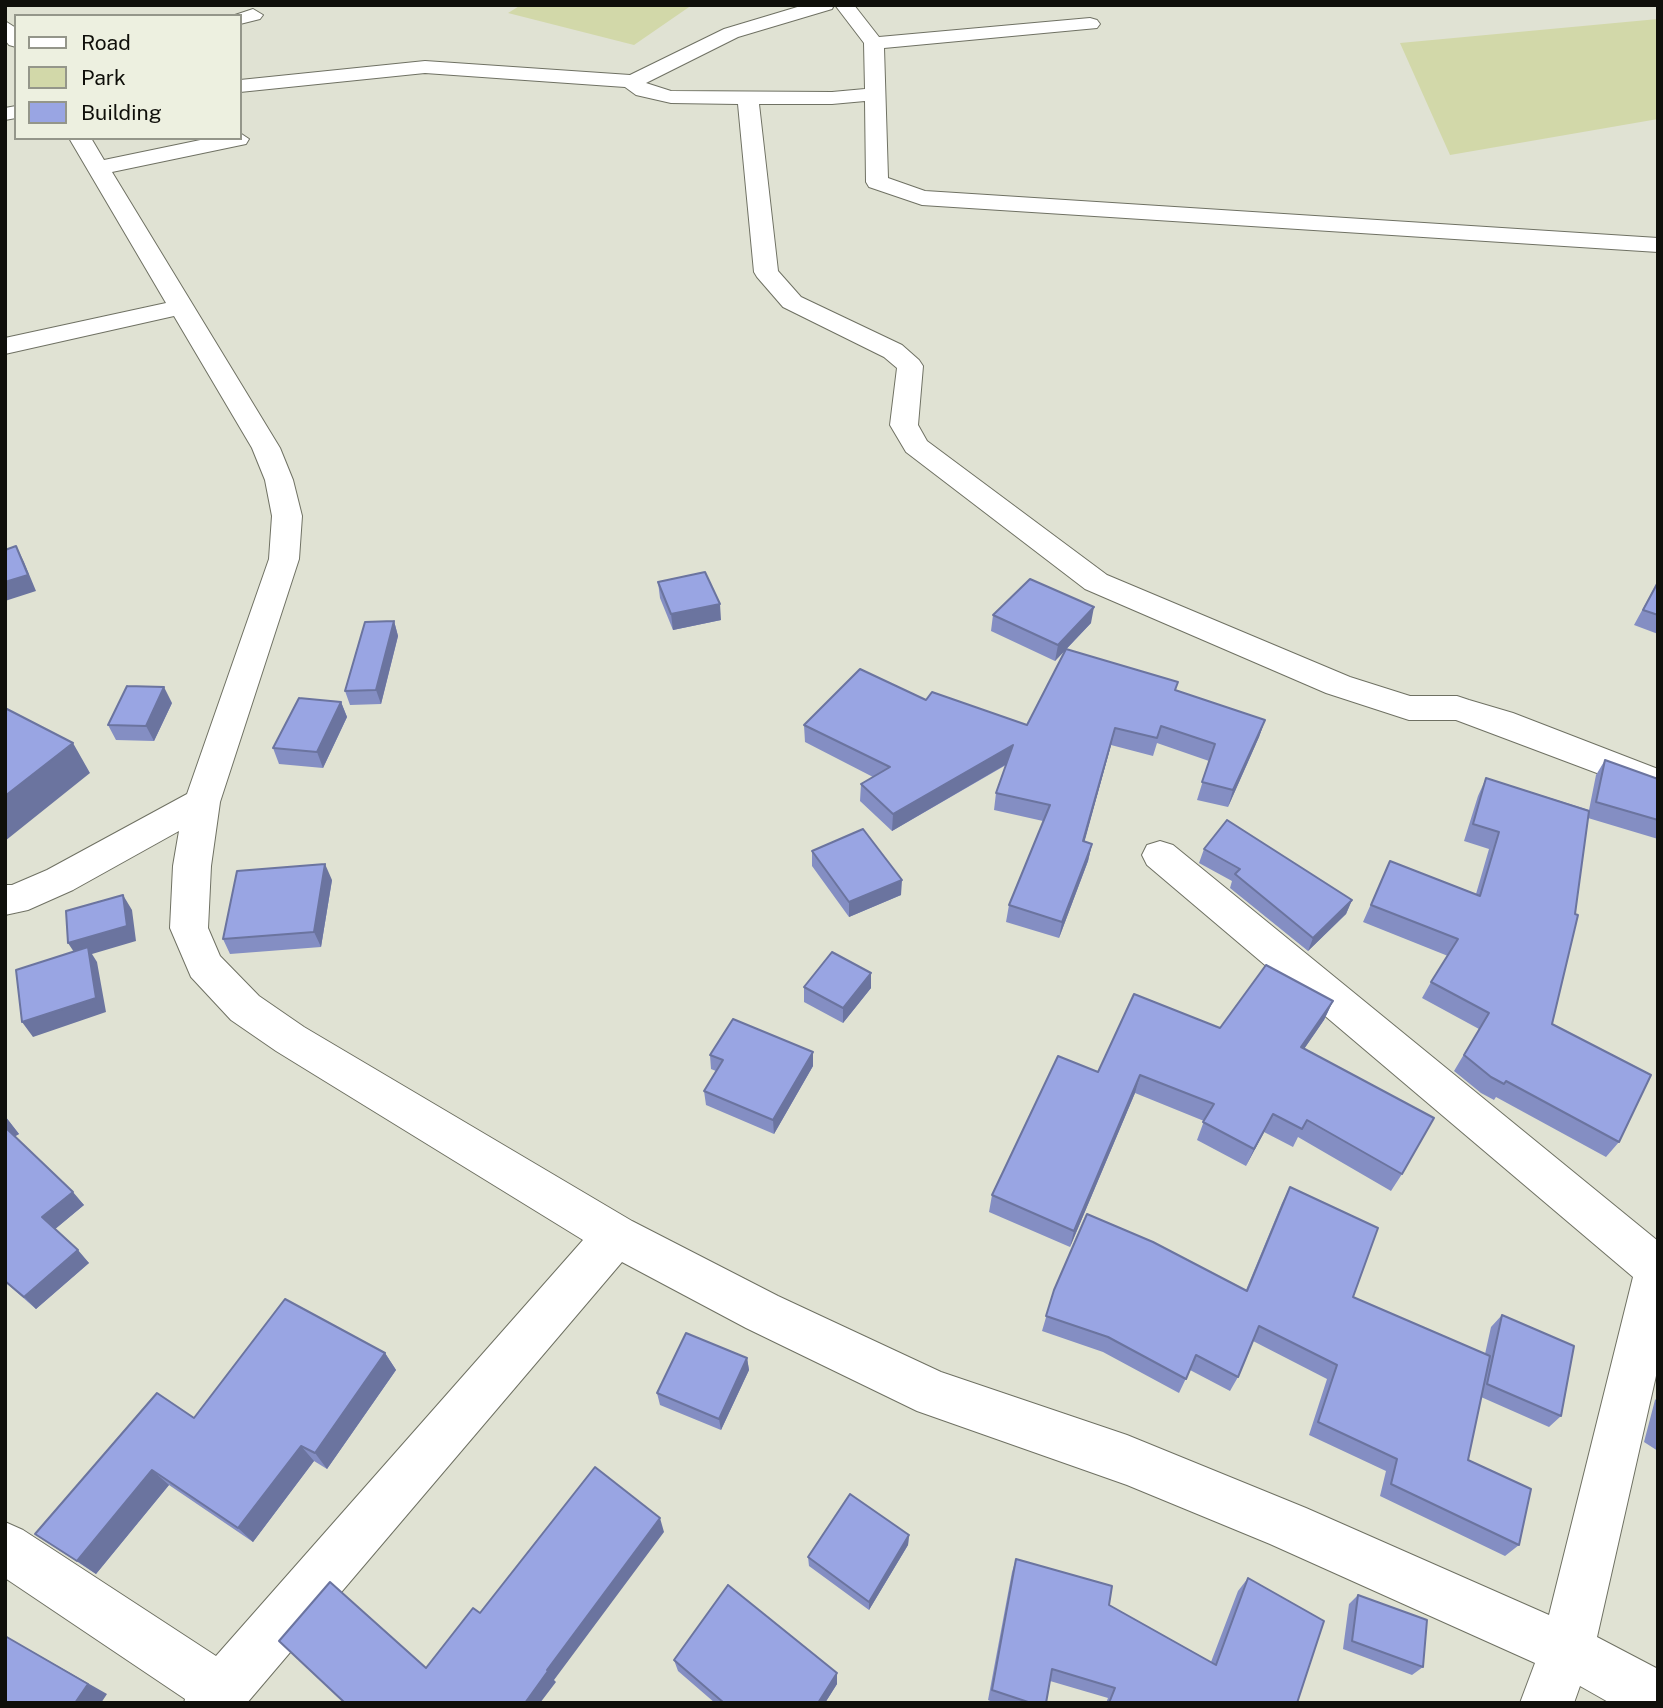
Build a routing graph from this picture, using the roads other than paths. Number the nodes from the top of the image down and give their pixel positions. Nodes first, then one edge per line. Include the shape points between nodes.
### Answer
1 (825, 5) edge
2 (845, 5) edge
3 (1090, 24) dead end
4 (874, 43) junction
5 (630, 81) junction
6 (242, 86) edge
7 (875, 94) junction
8 (748, 97) junction
9 (227, 140) edge
10 (89, 153) edge
11 (1658, 244) edge
12 (183, 307) junction
13 (5, 346) edge
14 (1658, 783) edge
15 (202, 802) junction
16 (1160, 855) dead end
17 (5, 900) edge
18 (616, 1236) junction
19 (1657, 1268) edge
20 (5, 1548) edge
21 (1567, 1650) junction
22 (216, 1697) edge
23 (1658, 1699) edge
24 (1547, 1703) edge

1 - 5 street via 732,33
2 - 4 street
3 - 4 street
4 - 7 street
5 - 6 street via 425,67
5 - 8 street via 643,91 671,97
7 - 8 street
7 - 11 street via 877,182 922,198
8 - 14 street via 766,272 792,302 893,351 910,366 904,425 916,446 1096,582 1338,685 1409,708 1457,708
9 - 10 street
10 - 12 street
12 - 13 street
12 - 15 street via 266,448 287,516 284,559 270,607
15 - 17 street via 61,880
15 - 18 street via 189,928 205,966 245,1007 290,1039
16 - 19 street
18 - 21 street via 933,1394 1127,1460
18 - 22 street
19 - 21 street
20 - 22 street
21 - 23 street
21 - 24 street

